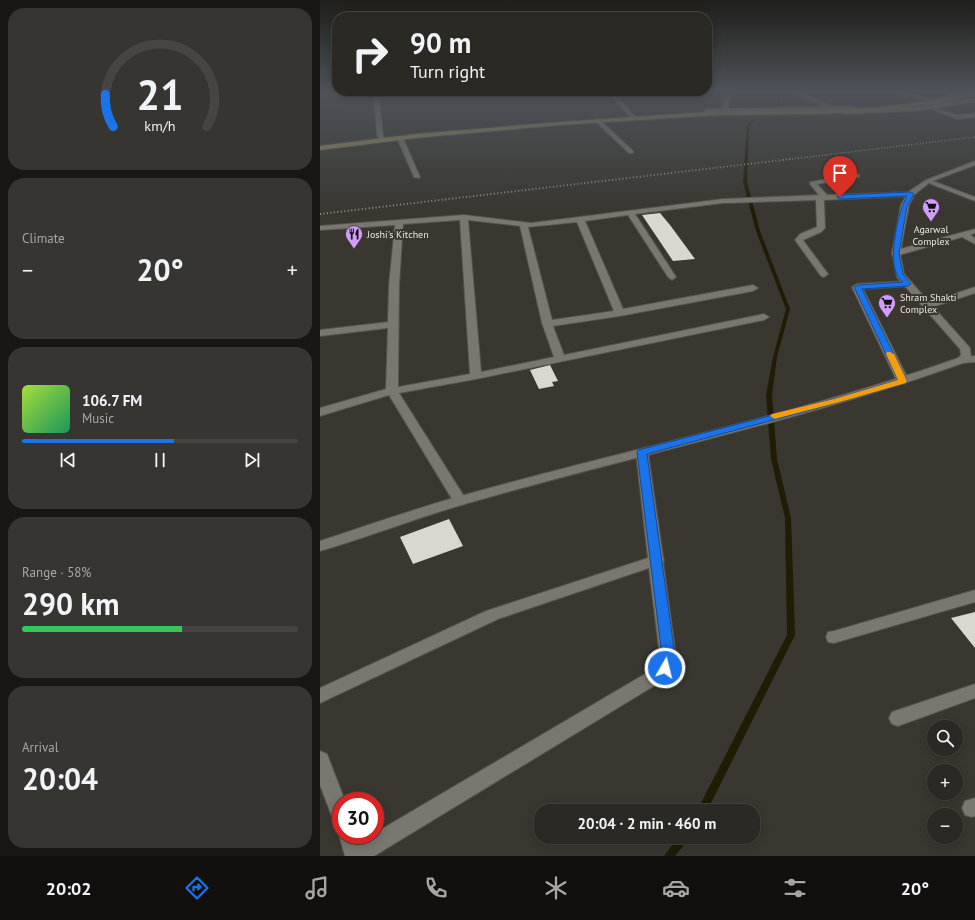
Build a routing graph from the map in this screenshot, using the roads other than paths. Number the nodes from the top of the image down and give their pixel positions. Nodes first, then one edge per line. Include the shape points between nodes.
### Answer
1 (380, 132) edge
2 (431, 132) edge
3 (459, 132) edge
4 (610, 132) edge
5 (381, 138) junction
6 (400, 138) junction
7 (320, 142) edge
8 (320, 148) edge
9 (631, 152) dead end
10 (975, 163) edge
11 (857, 176) dead end
12 (416, 177) dead end
13 (928, 181) junction
14 (911, 194) junction
15 (823, 198) junction
16 (975, 199) edge
17 (630, 213) junction
18 (464, 217) junction
19 (580, 218) junction
20 (399, 221) junction
21 (523, 224) junction
22 (320, 228) edge
23 (975, 231) edge
24 (963, 234) junction
25 (975, 242) edge
26 (896, 253) junction
27 (824, 274) dead end
28 (672, 277) dead end
29 (908, 284) junction
30 (753, 288) dead end
31 (975, 290) edge
32 (927, 306) junction
33 (620, 313) junction
34 (764, 317) dead end
35 (547, 323) junction
36 (393, 324) junction
37 (320, 333) edge
38 (560, 358) junction
39 (975, 359) edge
40 (962, 360) junction
41 (476, 376) junction
42 (903, 381) junction
43 (392, 391) junction
44 (320, 412) edge
45 (642, 452) junction
46 (460, 501) junction
47 (320, 546) edge
48 (657, 560) junction
49 (975, 596) edge
50 (834, 637) dead end
51 (975, 691) edge
52 (320, 696) edge
53 (898, 718) dead end
54 (320, 760) edge
55 (332, 792) edge
56 (352, 844) edge
57 (356, 856) edge

1 - 5 street
2 - 5 main road
3 - 6 main road
4 - 9 lane
5 - 6 main road
5 - 7 main road
5 - 8 main road
6 - 12 lane
10 - 13 street
11 - 15 street via 812,183
13 - 14 street
13 - 16 lane
14 - 15 street
14 - 26 street via 905,206
15 - 17 street via 737,200
15 - 27 street via 821,228 802,236 799,240
17 - 19 street
17 - 28 street
18 - 20 street
18 - 21 street
18 - 41 street
19 - 21 street
19 - 33 street
20 - 22 street
20 - 36 street
21 - 35 street
23 - 24 street
24 - 25 street
24 - 26 street
26 - 29 street via 900,274
29 - 32 street
29 - 42 street via 858,287
30 - 33 street
31 - 32 street
32 - 40 street via 965,348 966,356
33 - 35 street
34 - 38 street
35 - 38 street
36 - 37 street
36 - 43 street
38 - 41 street
39 - 40 street
40 - 42 street
41 - 43 street
42 - 45 street
43 - 44 street
43 - 46 street
45 - 46 street
45 - 48 street
46 - 47 street
48 - 52 street via 492,615
48 - 57 street via 668,656 665,668 656,676
49 - 50 street
51 - 53 street
54 - 55 street
56 - 57 street

